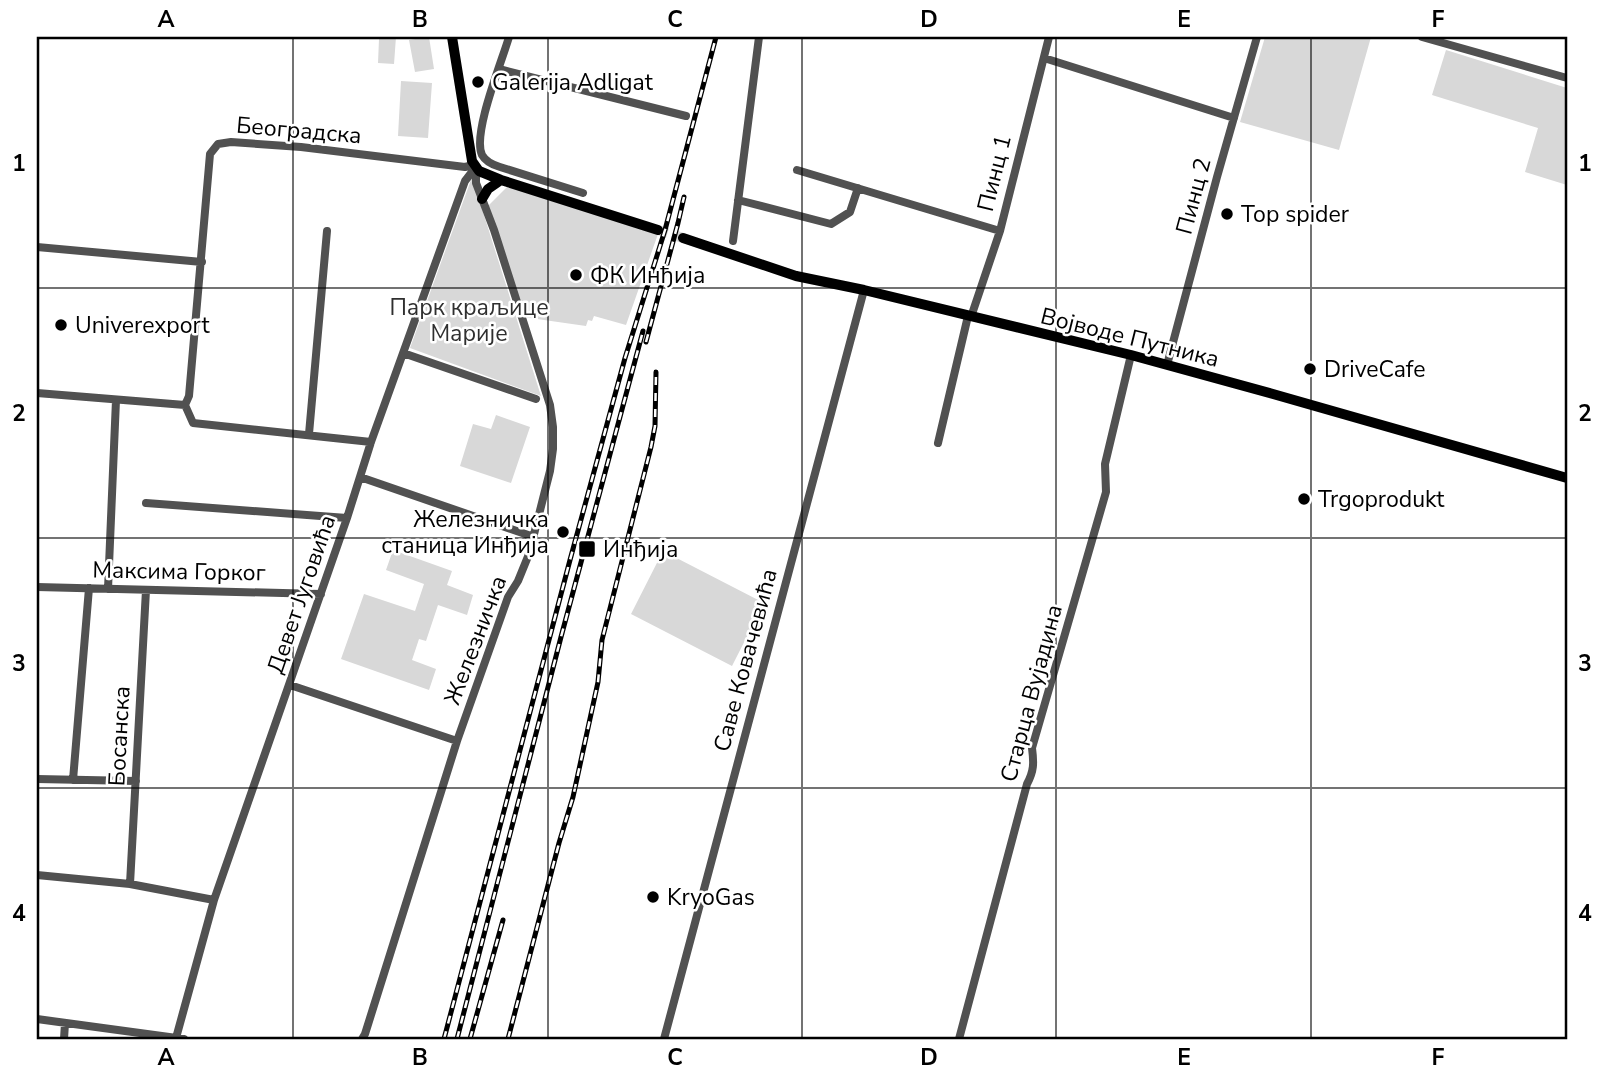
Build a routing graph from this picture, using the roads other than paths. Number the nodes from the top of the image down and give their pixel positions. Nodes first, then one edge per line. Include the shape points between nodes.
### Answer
1 (452, 37) edge
2 (509, 37) edge
3 (759, 37) edge
4 (1049, 37) edge
5 (1257, 37) edge
6 (1422, 37) edge
7 (1044, 58) junction
8 (499, 69) junction
9 (1567, 78) edge
10 (686, 116) dead end
11 (484, 117) junction
12 (464, 118) junction
13 (1234, 118) junction
14 (476, 168) junction
15 (797, 170) dead end
16 (501, 180) junction
17 (858, 188) junction
18 (583, 193) dead end
19 (482, 199) junction
20 (738, 200) junction
21 (657, 230) tunnel mouth
22 (1000, 231) junction
23 (327, 232) dead end
24 (682, 238) tunnel mouth
25 (733, 241) dead end
26 (37, 247) edge
27 (201, 262) junction
28 (864, 290) junction
29 (969, 316) junction
30 (403, 353) junction
31 (1132, 355) junction
32 (1167, 365) junction
33 (37, 393) edge
34 (536, 399) dead end
35 (116, 400) junction
36 (185, 405) junction
37 (309, 434) junction
38 (371, 442) junction
39 (938, 443) dead end
40 (360, 477) junction
41 (1567, 478) edge
42 (146, 503) dead end
43 (347, 518) junction
44 (534, 537) junction
45 (37, 587) edge
46 (89, 588) junction
47 (107, 589) junction
48 (146, 590) junction
49 (321, 594) junction
50 (290, 685) junction
51 (457, 741) junction
52 (37, 779) edge
53 (73, 780) junction
54 (136, 781) junction
55 (37, 875) edge
56 (130, 884) junction
57 (214, 900) junction
58 (37, 1019) edge
59 (65, 1023) junction
60 (64, 1039) edge
61 (180, 1039) edge
62 (362, 1039) edge
63 (664, 1039) edge
64 (959, 1039) edge

1 - 12 main road, Железничка
2 - 8 street
3 - 20 street
4 - 7 street, Пинц 1
5 - 13 street, Пинц 2
6 - 9 street
7 - 13 street
7 - 22 street, Пинц 1
8 - 10 street
8 - 11 street
11 - 12 street
11 - 18 street via 480,142 486,160
12 - 14 main road, Железничка
13 - 32 street, Пинц 2
14 - 16 main road
14 - 19 street, Железничка
14 - 27 street, Београдска via 301,147 218,144 210,154
14 - 30 street, Девет Југовића via 465,181
15 - 17 street
16 - 19 main road
16 - 21 main road
17 - 20 street via 850,212 831,224
17 - 22 street
19 - 44 street, Железничка via 554,427 554,449
20 - 25 street
22 - 29 street, Пинц 1
23 - 37 street
24 - 28 main road, Војводе Путника via 796,276
26 - 27 street
27 - 36 street, Београдска
28 - 29 main road, Војводе Путника
28 - 63 street, Саве Ковачевића
29 - 31 main road, Војводе Путника
29 - 39 street, Пинц 1
30 - 34 street
30 - 38 street, Девет Југовића
31 - 32 main road, Војводе Путника
31 - 64 street, Старца Вујадина via 1105,464 1106,492 1032,748 1033,772
32 - 41 main road, Војводе Путника
33 - 35 street
35 - 36 street
35 - 47 street
36 - 37 street via 194,423
37 - 38 street
38 - 40 street, Девет Југовића
40 - 43 street, Девет Југовића
40 - 44 street
42 - 43 street
43 - 49 street, Девет Југовића
44 - 51 street, Железничка
45 - 46 street, Максима Горког
46 - 47 street, Максима Горког
46 - 53 street
47 - 48 street, Максима Горког
48 - 49 street, Максима Горког
48 - 54 street, Босанска
49 - 50 street, Девет Југовића
50 - 51 street
50 - 57 street, Девет Југовића
51 - 62 street, Железничка
52 - 53 street
53 - 54 street
54 - 56 street, Босанска
55 - 56 street
56 - 57 street
57 - 61 street, Девет Југовића
58 - 59 street
59 - 60 street
59 - 61 street

